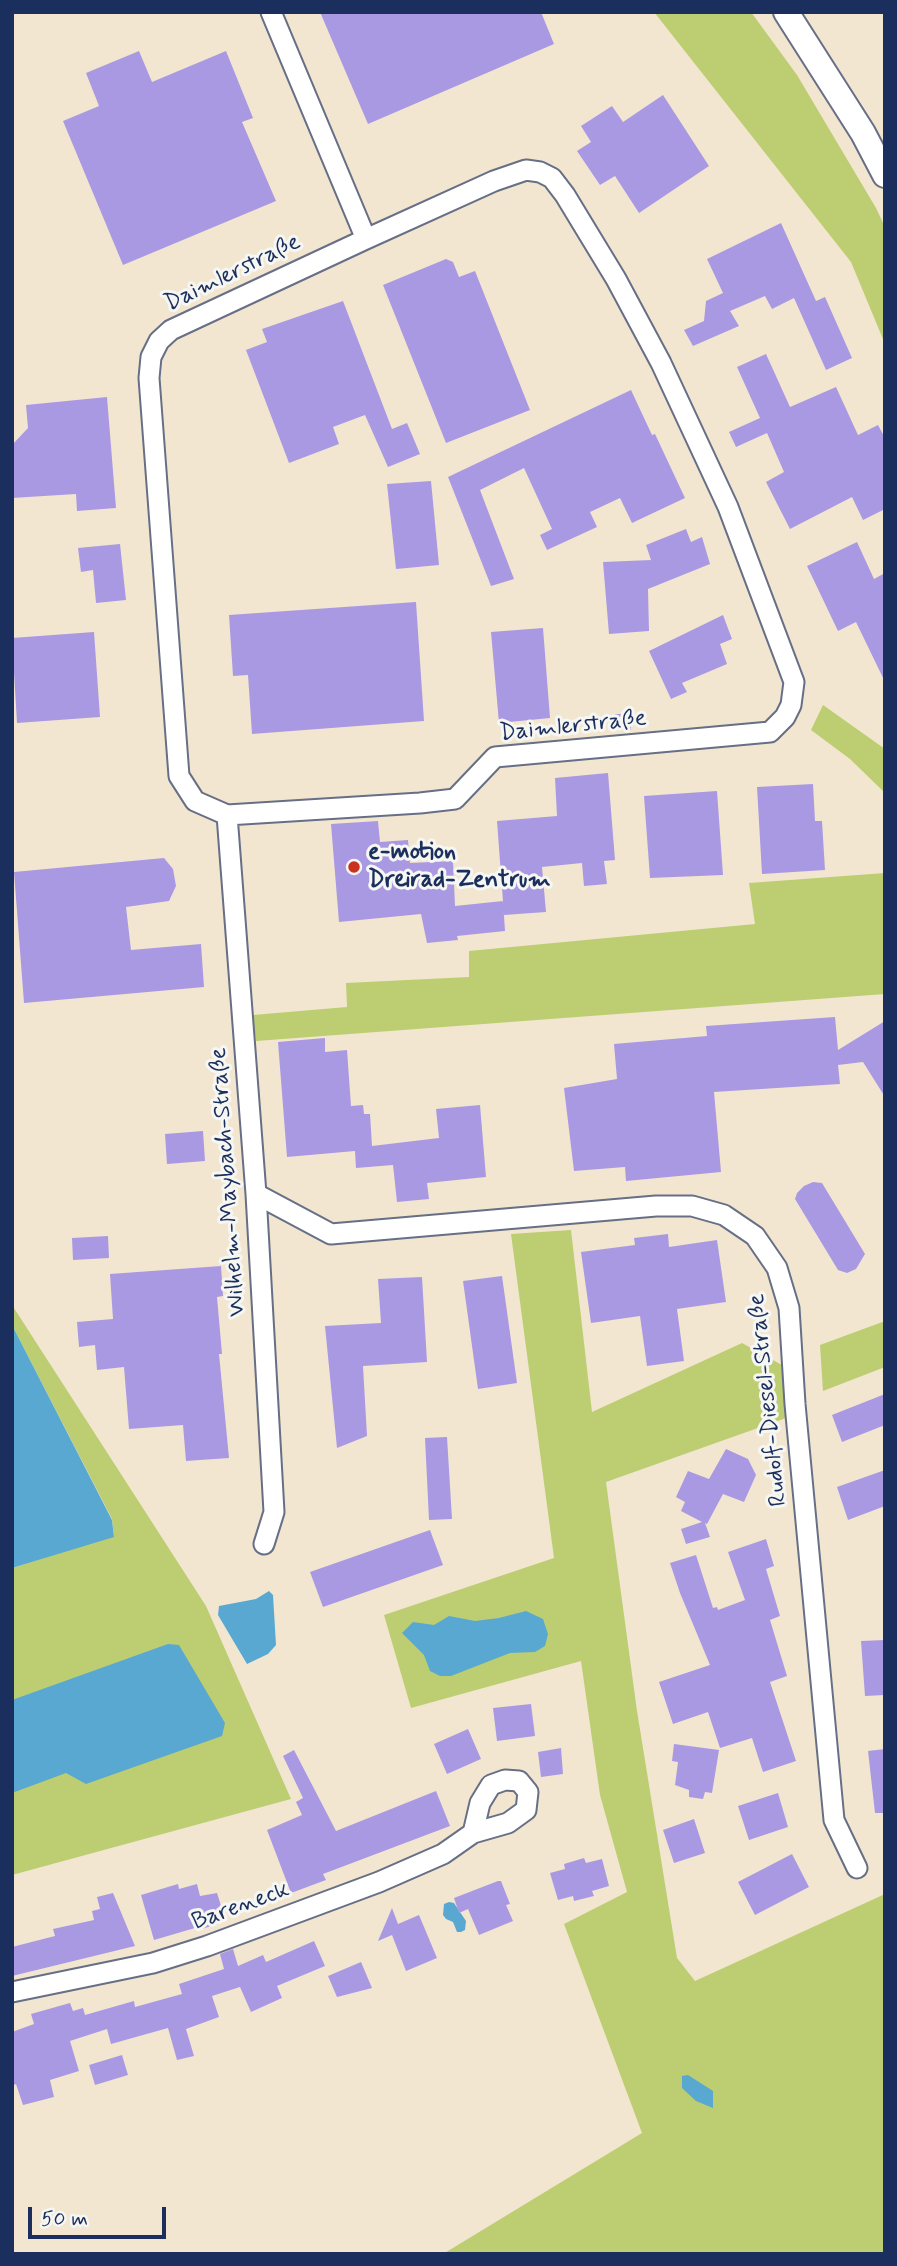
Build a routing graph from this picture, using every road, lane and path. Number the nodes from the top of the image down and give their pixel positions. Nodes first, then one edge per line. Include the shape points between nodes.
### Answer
1 (271, 12) edge
2 (786, 12) edge
3 (885, 175) edge
4 (366, 239) junction
5 (227, 815) junction
6 (256, 1194) junction
7 (264, 1544) dead end
8 (473, 1833) dead end
9 (857, 1868) dead end
10 (12, 1992) edge

1 - 4 street
2 - 3 main road
4 - 5 street, Daimlerstraße via 171,330 151,357 179,776 195,801
4 - 5 street, Daimlerstraße via 526,170 552,178 616,279 661,363 728,507 794,682 791,705 770,732 495,757 455,799
5 - 6 street, Wilhelm-Maybach-Straße
6 - 7 street, Wilhelm-Maybach-Straße via 274,1512
6 - 9 street, Rudolf-Diesel-Straße via 331,1234 692,1206 724,1215 755,1236 777,1268 789,1308 834,1820
8 - 10 street, Bareneck via 443,1854 379,1882 207,1946 153,1963

